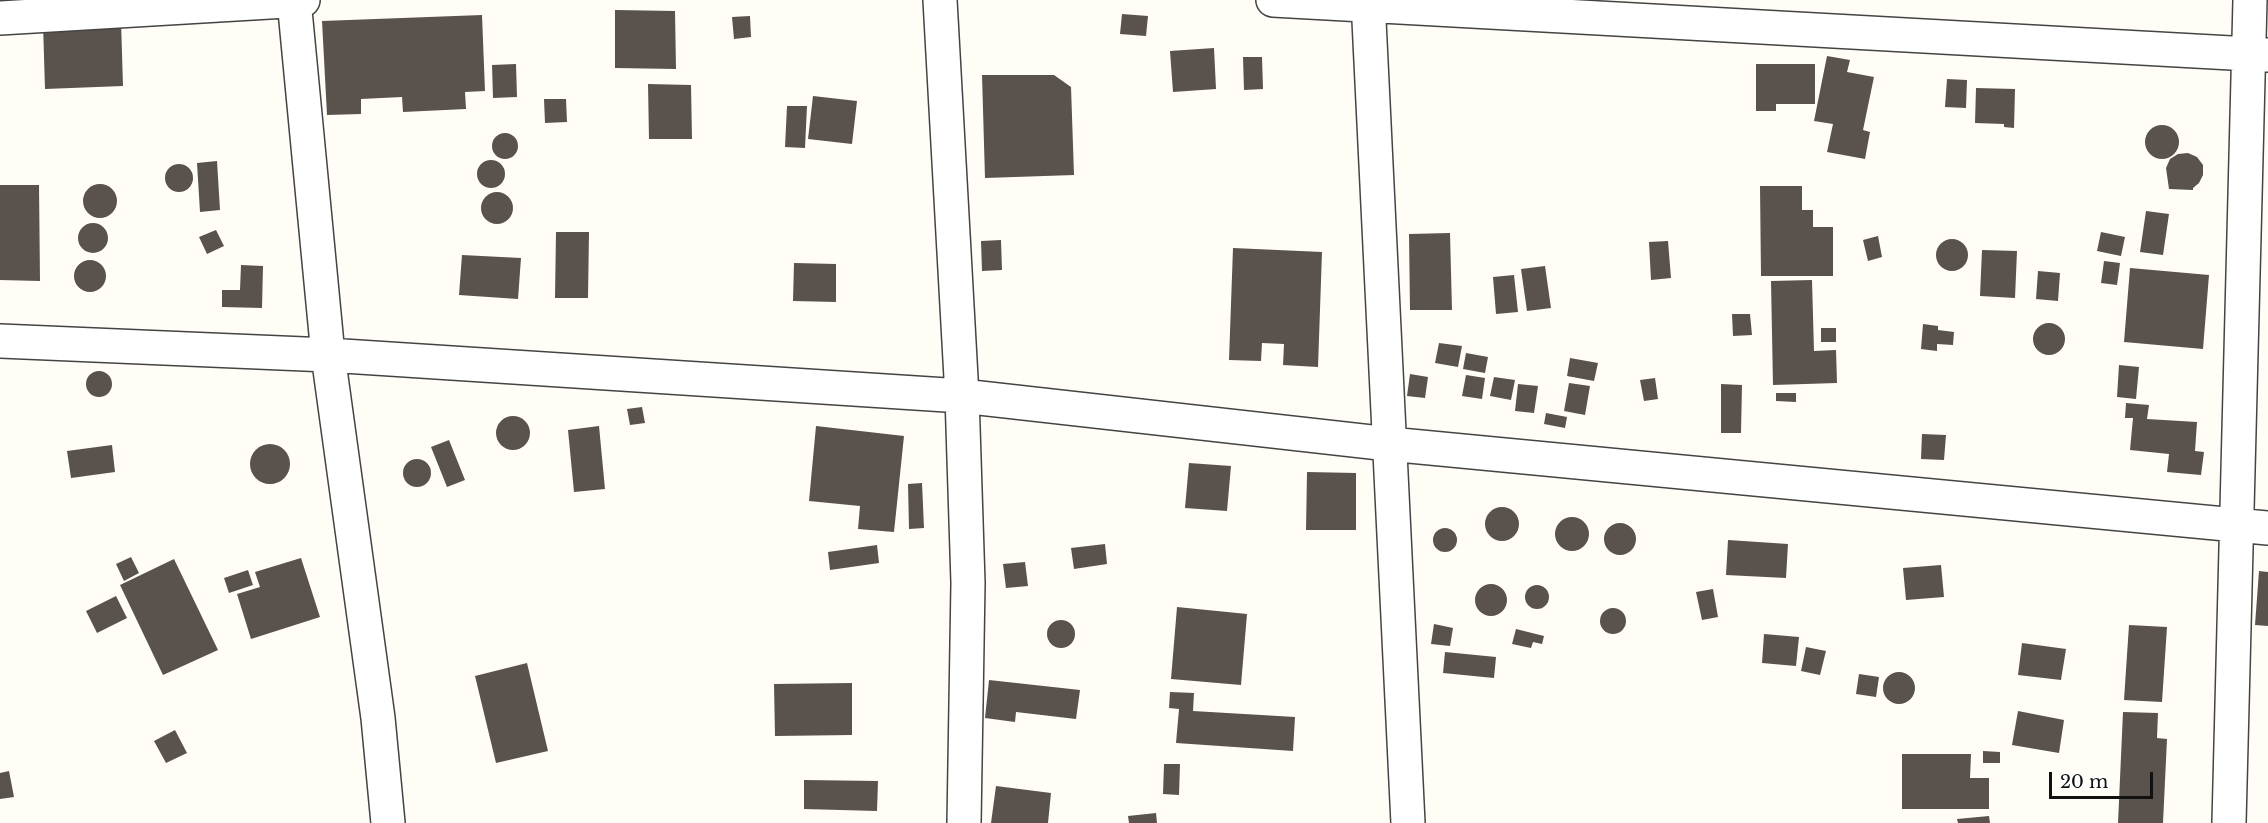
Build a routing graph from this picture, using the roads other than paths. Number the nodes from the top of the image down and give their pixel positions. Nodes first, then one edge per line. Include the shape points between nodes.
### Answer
1 (294, 0) edge
2 (303, 0) edge
3 (940, 0) edge
4 (1273, 0) edge
5 (2250, 0) edge
6 (1368, 3) edge
7 (0, 18) edge
8 (2259, 54) edge
9 (0, 341) edge
10 (328, 355) junction
11 (962, 396) junction
12 (1389, 444) junction
13 (2252, 526) edge
14 (387, 823) edge
15 (964, 823) edge
16 (1408, 823) edge
17 (2229, 823) edge

1 - 2 street
1 - 7 street
1 - 10 street
3 - 11 street
4 - 6 street
5 - 8 street
6 - 8 street
6 - 12 street
8 - 13 street
9 - 10 street
10 - 11 street
10 - 14 street via 378,718
11 - 12 street
11 - 15 street via 968,583
12 - 13 street
12 - 16 street
13 - 17 street

